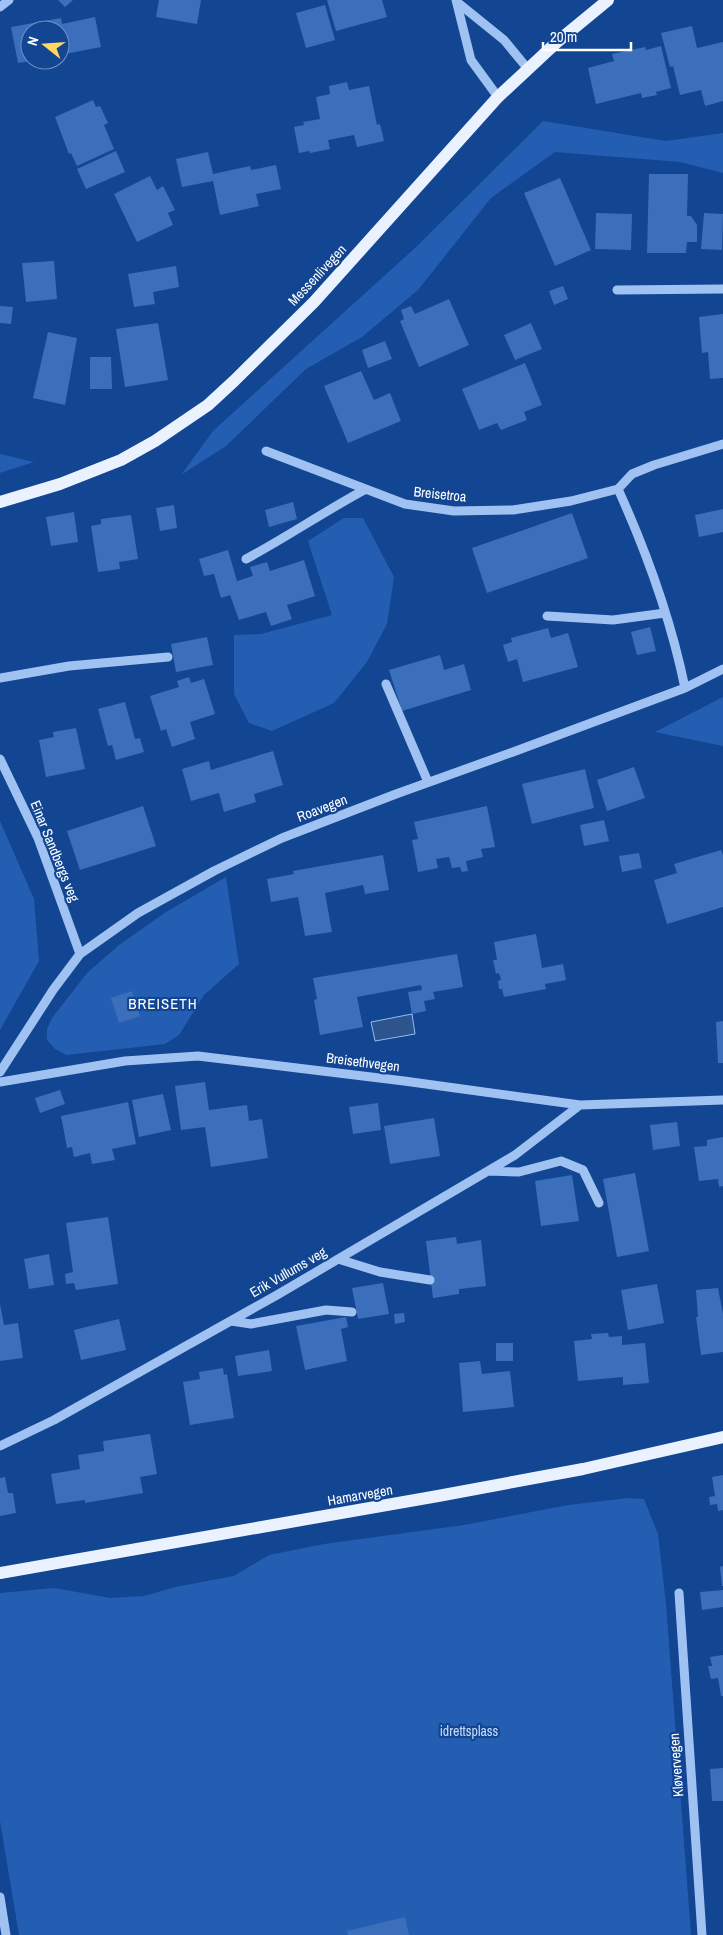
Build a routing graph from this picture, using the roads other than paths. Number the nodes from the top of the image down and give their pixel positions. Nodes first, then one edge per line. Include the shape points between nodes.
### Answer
1 (9, 0) edge
2 (608, 0) edge
3 (456, 1) edge
4 (0, 7) edge
5 (528, 69) junction
6 (498, 98) junction
7 (723, 289) edge
8 (617, 290) dead end
9 (723, 444) edge
10 (266, 451) dead end
11 (366, 489) junction
12 (618, 489) junction
13 (0, 502) edge
14 (246, 559) dead end
15 (665, 613) junction
16 (547, 616) dead end
17 (168, 657) dead end
18 (723, 669) edge
19 (0, 678) edge
20 (386, 684) dead end
21 (685, 688) junction
22 (0, 759) edge
23 (428, 782) junction
24 (80, 954) junction
25 (0, 1072) edge
26 (0, 1082) edge
27 (723, 1100) edge
28 (580, 1105) junction
29 (487, 1171) junction
30 (599, 1203) dead end
31 (338, 1259) junction
32 (430, 1280) dead end
33 (352, 1312) dead end
34 (231, 1321) junction
35 (723, 1437) edge
36 (0, 1446) edge
37 (0, 1573) edge
38 (679, 1593) dead end
39 (0, 1897) edge
40 (6, 1935) edge
41 (702, 1935) edge

1 - 4 street
2 - 5 main road, Messenlivegen
3 - 5 street via 504,40
3 - 6 street via 471,60
5 - 6 main road, Messenlivegen
6 - 13 main road, Messenlivegen via 314,302 208,405 121,460 60,484
7 - 8 street
9 - 12 street, Breisetroa via 632,474
10 - 11 street, Breisetroa
11 - 12 street, Breisetroa via 405,504 454,511 512,510 571,501
11 - 14 street
12 - 15 street
15 - 16 street via 614,620
15 - 21 street via 677,648
17 - 19 street via 69,666
18 - 21 street, Roavegen
20 - 23 street
21 - 23 street, Roavegen
22 - 24 street, Einar Sandbergs veg via 38,838
23 - 24 street, Roavegen via 282,838 214,871 138,912
24 - 25 street, Roavegen
26 - 28 street, Breisethvegen via 126,1061 198,1056
27 - 28 street, Breisethvegen
28 - 29 street, Erik Vullums veg via 515,1155
29 - 30 street via 519,1172 561,1161 583,1170
29 - 31 street, Erik Vullums veg
31 - 32 street via 380,1272
31 - 34 street, Erik Vullums veg
33 - 34 street via 326,1310 251,1324
34 - 36 street, Erik Vullums veg via 54,1420
35 - 37 main road, Hamarvegen via 458,1493
38 - 41 street, Kløvervegen
39 - 40 street

